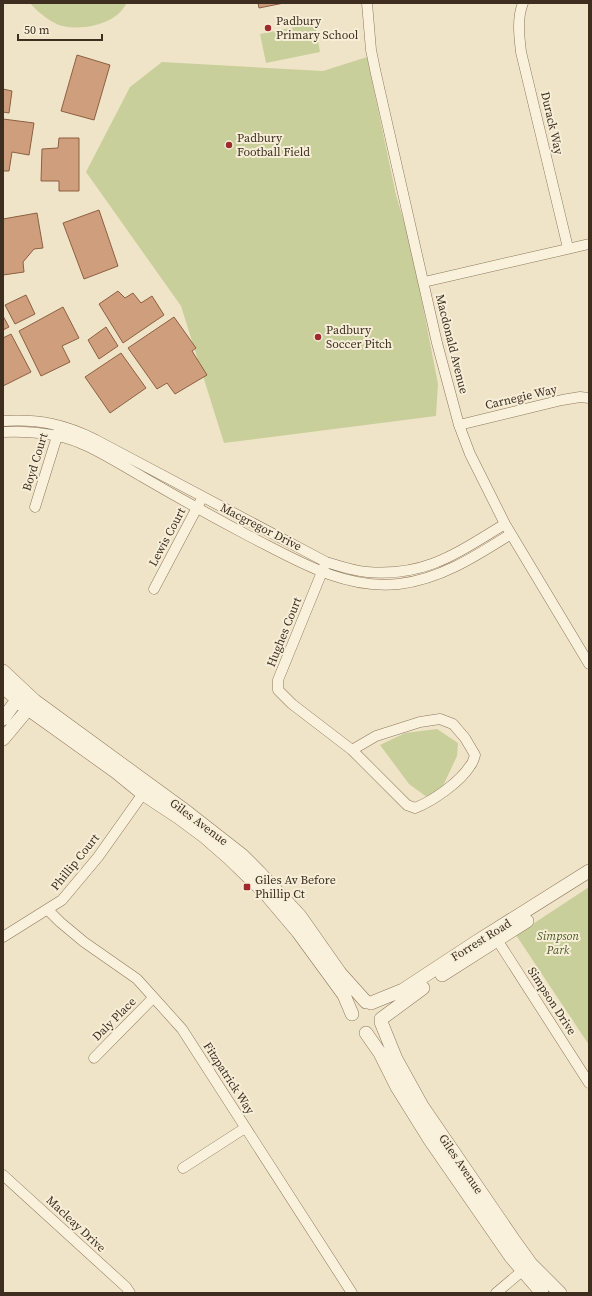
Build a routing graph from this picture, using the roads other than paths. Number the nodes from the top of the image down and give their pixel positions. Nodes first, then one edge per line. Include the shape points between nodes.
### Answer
1 (367, 3) edge
2 (523, 3) edge
3 (589, 244) edge
4 (568, 248) junction
5 (424, 282) junction
6 (589, 398) edge
7 (3, 421) edge
8 (60, 425) junction
9 (459, 425) junction
10 (3, 432) edge
11 (57, 436) junction
12 (203, 497) junction
13 (35, 506) dead end
14 (197, 508) junction
15 (505, 524) junction
16 (511, 534) junction
17 (326, 562) junction
18 (322, 572) junction
19 (154, 589) dead end
20 (589, 664) edge
21 (3, 671) edge
22 (3, 686) edge
23 (20, 695) junction
24 (32, 705) junction
25 (3, 719) edge
26 (3, 739) edge
27 (352, 750) junction
28 (146, 789) junction
29 (589, 872) edge
30 (589, 881) edge
31 (48, 910) junction
32 (495, 936) junction
33 (3, 937) edge
34 (154, 998) junction
35 (368, 1003) junction
36 (381, 1020) junction
37 (356, 1025) junction
38 (94, 1058) dead end
39 (589, 1083) edge
40 (245, 1128) junction
41 (183, 1168) dead end
42 (3, 1175) edge
43 (526, 1267) junction
44 (130, 1293) edge
45 (352, 1293) edge
46 (496, 1293) edge
47 (542, 1293) edge
48 (560, 1293) edge

1 - 5 street, Macdonald Avenue via 371,50
2 - 4 street, Durack Way via 519,30 521,52
3 - 4 street
4 - 5 street
5 - 9 street, Macdonald Avenue
6 - 9 street, Carnegie Way via 562,400
7 - 8 street, Macgregor Drive via 36,421
8 - 11 street, Boyd Court
8 - 12 street, Macgregor Drive via 96,440
9 - 15 street, Macdonald Avenue via 470,454
10 - 11 street, Macgregor Drive
11 - 13 street, Boyd Court
11 - 14 street, Macgregor Drive via 90,447
12 - 14 street, Lewis Court
12 - 17 street, Macgregor Drive
14 - 18 street, Macgregor Drive
14 - 19 street, Lewis Court
15 - 16 street, Macdonald Avenue
15 - 17 street, Macgregor Drive via 451,557 411,571 367,572
16 - 18 street, Macgregor Drive via 458,565 414,581 375,584
16 - 20 street, Macdonald Avenue
17 - 18 street, Hughes Court
18 - 27 street, Hughes Court via 278,680 278,690 292,704
21 - 23 street, Giles Avenue
22 - 23 street, Giles Avenue
23 - 24 street, Giles Avenue
23 - 25 street
24 - 26 street
24 - 28 street, Giles Avenue via 110,768
27 - 27 street, Hughes Court via 376,736 420,722 440,719 453,724 475,755 470,766 453,785 415,808 407,804
28 - 31 street, Phillip Court via 78,882 62,900
28 - 35 street, Giles Avenue via 210,829 242,855 300,916 340,973
28 - 37 street, Giles Avenue via 205,837 260,888 298,932 344,995
29 - 32 street, Forrest Road
30 - 32 street, Forrest Road
31 - 33 street, Phillip Court
31 - 34 street, Fitzpatrick Way via 84,942 137,979
32 - 35 street, Forrest Road via 403,990
32 - 36 street, Forrest Road
32 - 39 street, Simpson Drive
34 - 38 street, Daly Place
34 - 40 street, Fitzpatrick Way via 182,1029
35 - 36 street via 379,1010
35 - 37 street via 356,1006
36 - 37 street via 374,1031
36 - 43 street, Giles Avenue via 396,1059 422,1106
37 - 43 street, Giles Avenue via 380,1054 430,1140
40 - 41 street
40 - 45 street, Fitzpatrick Way
42 - 44 street, Macleay Drive
43 - 46 street
43 - 47 street, Giles Avenue
43 - 48 street, Giles Avenue

